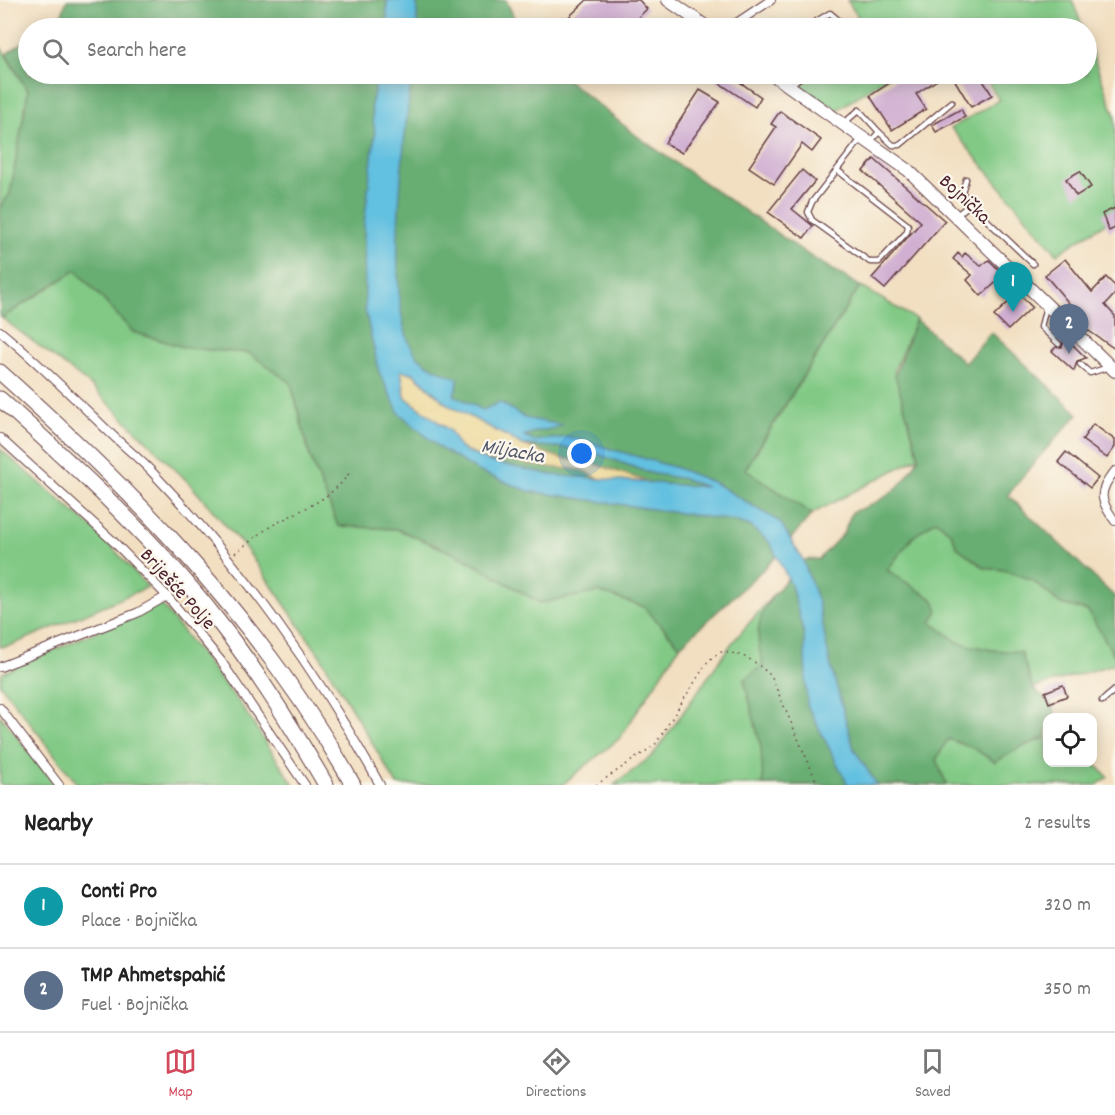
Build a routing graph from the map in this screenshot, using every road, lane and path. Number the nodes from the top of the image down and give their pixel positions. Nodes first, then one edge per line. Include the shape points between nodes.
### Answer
1 (668, 0) edge
2 (771, 0) edge
3 (694, 18) edge
4 (744, 18) edge
5 (822, 18) edge
6 (836, 18) edge
7 (786, 84) edge
8 (792, 84) edge
9 (789, 86) junction
10 (952, 102) dead end
11 (843, 124) junction
12 (879, 132) junction
13 (866, 140) junction
14 (837, 170) junction
15 (966, 178) dead end
16 (970, 204) junction
17 (956, 216) junction
18 (1033, 264) dead end
19 (1046, 304) junction
20 (0, 332) edge
21 (1059, 344) dead end
22 (1080, 364) dead end
23 (1113, 369) edge
24 (0, 372) edge
25 (0, 399) edge
26 (0, 438) edge
27 (1115, 471) edge
28 (350, 472) dead end
29 (1115, 520) edge
30 (227, 559) junction
31 (167, 596) junction
32 (0, 668) edge
33 (1115, 690) edge
34 (1102, 701) dead end
35 (0, 708) edge
36 (58, 785) edge
37 (305, 785) edge
38 (326, 785) edge
39 (353, 785) edge
40 (380, 785) edge
41 (596, 785) edge
42 (818, 785) edge

1 - 3 main road
2 - 4 street
5 - 6 lane via 830,13
7 - 9 main road, Bojnička
8 - 9 lane
9 - 11 main road, Bojnička
10 - 12 lane via 898,146
11 - 12 lane via 859,110
11 - 13 main road, Bojnička
12 - 13 lane
13 - 14 lane
13 - 17 main road, Bojnička via 908,170
14 - 14 lane via 808,212 870,262 879,262 907,232 908,225
15 - 16 lane via 962,192
16 - 17 lane
16 - 18 lane
17 - 19 main road, Bojnička
19 - 21 lane via 1041,327
19 - 23 main road, Bojnička
20 - 30 street via 39,363 153,473
22 - 23 lane via 1090,373
24 - 39 highway via 120,482 198,567 281,672
25 - 38 highway via 109,500 192,590 289,722
26 - 31 street, Briješće Polje
27 - 29 street via 1105,482 1102,495
28 - 30 path via 326,498 271,526
30 - 40 street via 272,616 329,700
31 - 32 street via 137,614
31 - 37 street, Briješće Polje via 221,661
33 - 34 lane
35 - 36 street
41 - 42 path via 655,745 708,661 720,652 742,653 771,676

